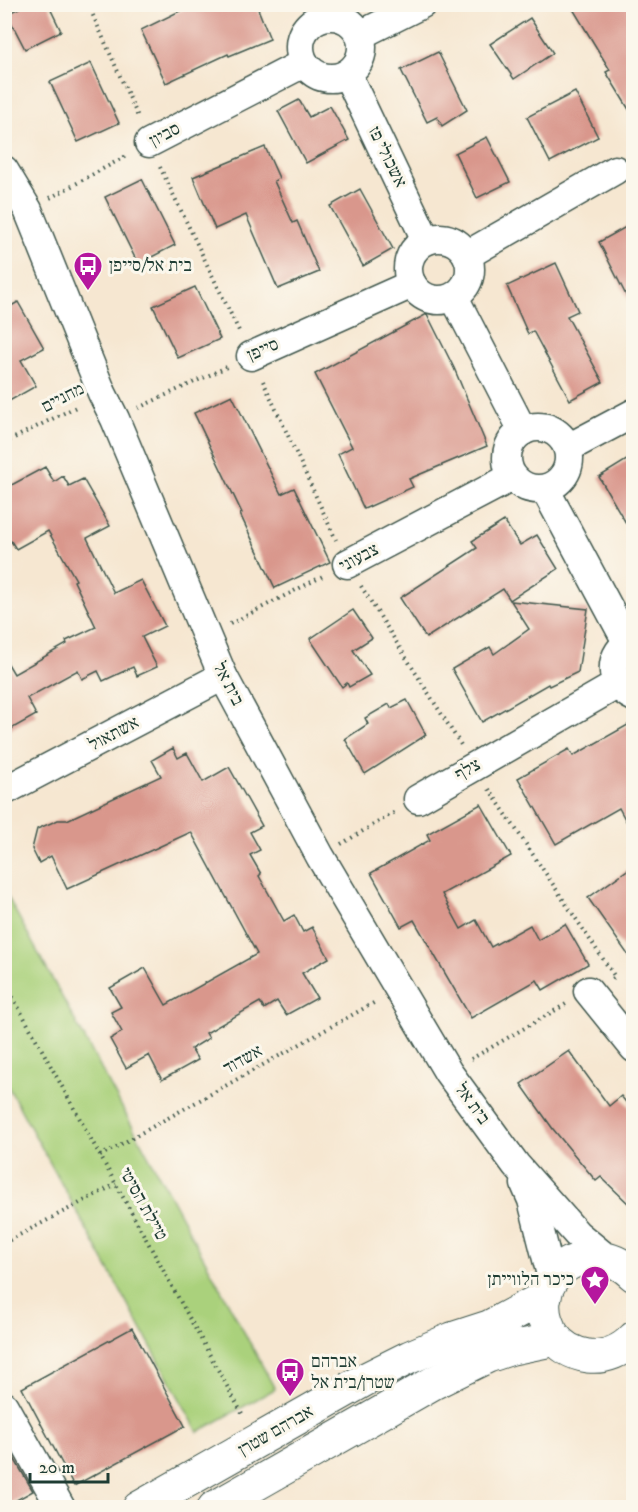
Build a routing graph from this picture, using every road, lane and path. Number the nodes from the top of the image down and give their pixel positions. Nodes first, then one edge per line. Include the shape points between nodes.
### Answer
1 (88, 4) edge
2 (422, 4) edge
3 (314, 12) edge
4 (360, 35) junction
5 (304, 63) junction
6 (347, 74) junction
7 (149, 143) junction
8 (4, 170) edge
9 (615, 170) dead end
10 (28, 210) junction
11 (426, 240) junction
12 (467, 255) junction
13 (412, 284) junction
14 (454, 297) junction
15 (251, 356) junction
16 (102, 393) junction
17 (633, 413) edge
18 (115, 419) junction
19 (523, 430) junction
20 (4, 443) edge
21 (568, 448) junction
22 (512, 477) junction
23 (545, 489) junction
24 (347, 564) junction
25 (206, 637) junction
26 (630, 641) edge
27 (222, 676) junction
28 (626, 691) edge
29 (474, 766) junction
30 (4, 791) edge
31 (418, 799) joint
32 (320, 856) junction
33 (4, 981) edge
34 (398, 988) junction
35 (588, 992) junction
36 (633, 1048) edge
37 (448, 1072) junction
38 (100, 1156) junction
39 (516, 1166) junction
40 (116, 1184) junction
41 (4, 1243) edge
42 (606, 1257) junction
43 (633, 1275) edge
44 (548, 1288) junction
45 (556, 1339) junction
46 (630, 1346) edge
47 (4, 1406) edge
48 (257, 1441) junction
49 (61, 1508) edge
50 (139, 1508) edge
51 (214, 1508) edge

1 - 7 path
2 - 4 street
3 - 4 street via 346,20
3 - 5 street via 300,44
4 - 6 street via 362,53
5 - 6 street via 319,76 338,78
5 - 7 street, סביון
6 - 11 street, אשכולי פז
7 - 10 path, סביון
7 - 15 path
8 - 10 street, בית אל
9 - 12 street
10 - 16 street, בית אל
11 - 12 street via 445,238 462,247
11 - 13 street via 411,254 408,274
12 - 14 street via 470,274
13 - 14 street via 426,298
13 - 15 street, סייפן
14 - 19 street
15 - 18 path, סייפן
15 - 24 path
16 - 18 street, בית אל
16 - 20 path, מחניים
17 - 21 street
18 - 25 street, בית אל
19 - 21 street via 549,429
19 - 22 street via 506,456
21 - 23 street via 570,458 563,478
22 - 23 street via 526,488
22 - 24 street, צבעוני
23 - 26 street
24 - 25 path, צבעוני
24 - 29 path
25 - 27 street, בית אל
26 - 28 street via 620,649 613,666
27 - 30 street, אשתאול
27 - 32 street, בית אל
28 - 29 street, צלף
29 - 31 street, צלף
29 - 35 path via 615,977
31 - 32 path
32 - 34 street, בית אל
33 - 38 path, טיילת הסיטי
34 - 37 street, בית אל
34 - 38 path, אשדוד
35 - 36 street
35 - 37 path
37 - 39 street, בית אל
38 - 40 path, טיילת הסיטי
39 - 42 street, בית אל via 577,1234
39 - 44 street, בית אל via 532,1200
40 - 41 path
40 - 48 path, טיילת הסיטי
42 - 43 street via 621,1263
42 - 44 street, אברהם שטרן via 575,1260 563,1268
44 - 45 street via 544,1312
44 - 48 street, אברהם שטרן via 489,1327 401,1361
45 - 46 street via 567,1349 595,1357
45 - 51 street, אברהם שטרן via 488,1356 433,1383
47 - 49 street
48 - 50 street, אברהם שטרן

